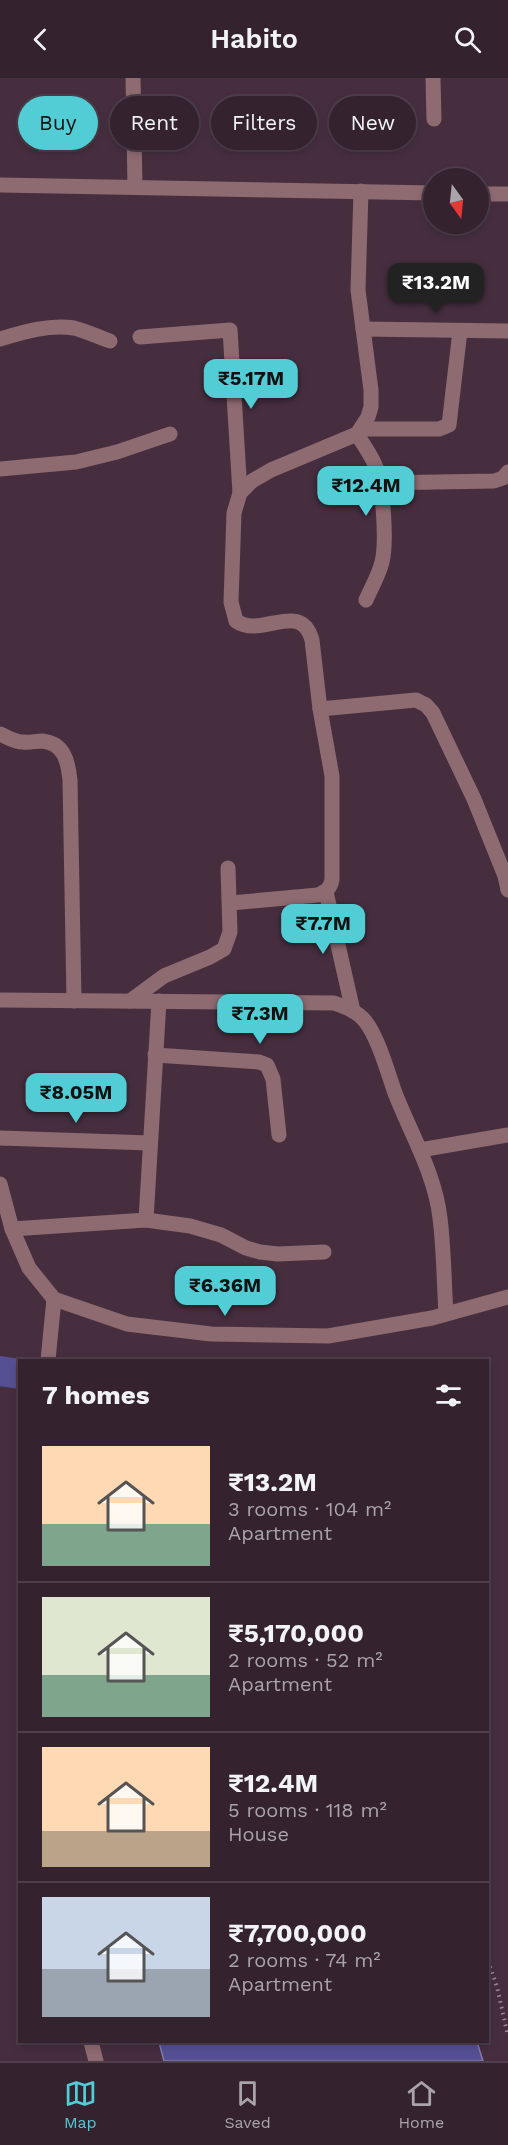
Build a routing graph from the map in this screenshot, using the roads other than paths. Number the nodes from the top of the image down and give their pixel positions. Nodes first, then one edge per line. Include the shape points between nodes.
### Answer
1 (133, 78) edge
2 (433, 78) edge
3 (434, 119) dead end
4 (0, 185) edge
5 (135, 187) junction
6 (361, 191) junction
7 (423, 193) edge
8 (489, 194) edge
9 (508, 194) edge
10 (363, 329) junction
11 (460, 331) junction
12 (508, 331) edge
13 (140, 338) dead end
14 (0, 339) edge
15 (110, 341) dead end
16 (359, 431) junction
17 (170, 434) dead end
18 (0, 469) edge
19 (508, 472) edge
20 (379, 483) junction
21 (240, 493) junction
22 (366, 600) dead end
23 (320, 709) junction
24 (0, 734) edge
25 (228, 868) dead end
26 (508, 890) edge
27 (326, 891) junction
28 (231, 903) junction
29 (0, 1000) edge
30 (74, 1001) junction
31 (130, 1001) junction
32 (159, 1001) junction
33 (353, 1011) junction
34 (155, 1055) junction
35 (508, 1134) edge
36 (279, 1135) dead end
37 (0, 1138) edge
38 (150, 1143) junction
39 (420, 1150) junction
40 (0, 1184) edge
41 (146, 1220) junction
42 (12, 1229) junction
43 (324, 1252) dead end
44 (508, 1297) edge
45 (54, 1299) junction
46 (446, 1314) junction
47 (48, 1359) edge
48 (92, 2043) edge
49 (96, 2061) edge

1 - 5 street
2 - 3 street
4 - 5 street
5 - 6 street
6 - 7 street
6 - 10 street via 358,290
8 - 9 street
10 - 11 street
10 - 16 street via 371,407
11 - 12 street
11 - 16 street via 449,425 439,429
13 - 21 street via 230,330
14 - 15 street via 53,327 74,328
16 - 20 street
16 - 21 street via 271,470
17 - 18 street via 76,462
19 - 20 street via 494,481
20 - 22 street via 385,550
21 - 23 street via 234,513 232,612 243,626 294,620 306,625 312,640
23 - 26 street via 402,700 426,705 474,799
23 - 27 street via 332,776 332,880
24 - 30 street via 23,742 52,743 66,756 70,780
25 - 28 street
27 - 28 street
27 - 33 street
28 - 31 street via 230,932 224,949 164,976
29 - 30 street
30 - 31 street
31 - 32 street
32 - 33 street via 334,1003
32 - 34 street
33 - 39 street via 373,1035
34 - 36 street via 267,1065 273,1079
34 - 38 street
35 - 39 street
37 - 38 street
38 - 41 street
39 - 46 street via 440,1217
40 - 42 street
41 - 42 street
41 - 43 street via 190,1226 260,1252
42 - 45 street via 29,1268
44 - 46 street
45 - 46 street via 127,1323 211,1334 328,1336
45 - 47 street
48 - 49 street

